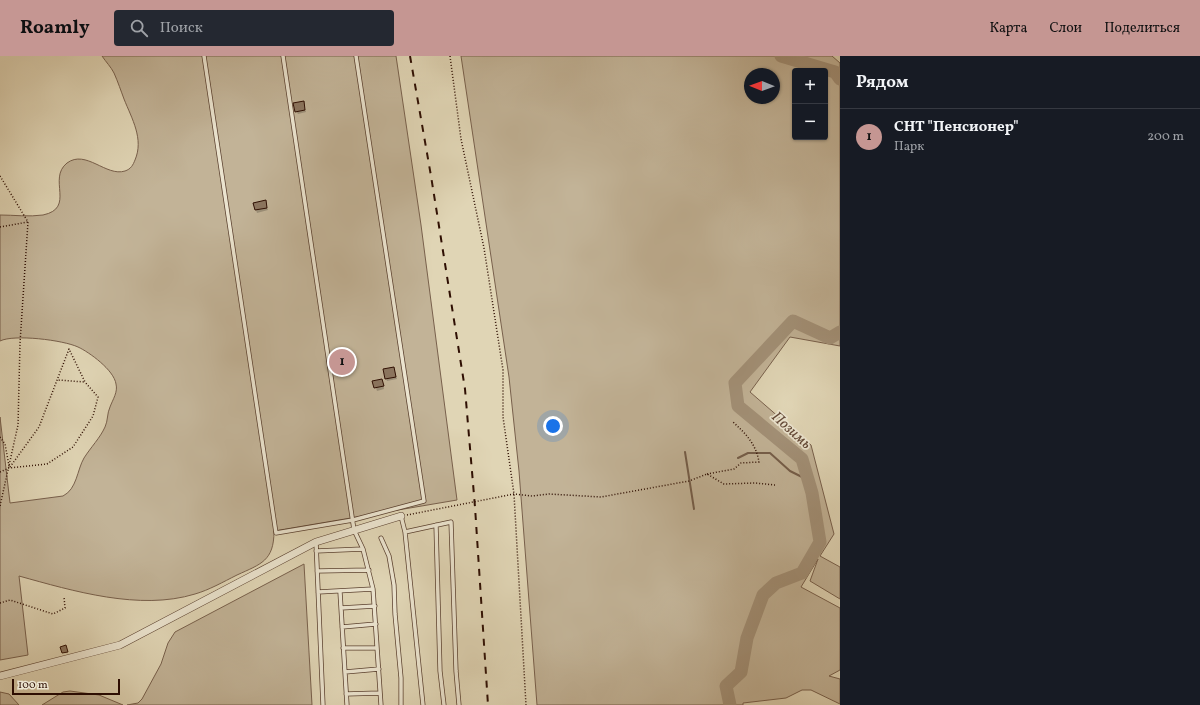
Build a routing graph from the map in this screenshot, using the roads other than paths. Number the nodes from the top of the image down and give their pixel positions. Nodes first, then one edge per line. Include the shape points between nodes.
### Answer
1 (204, 56) edge
2 (283, 56) edge
3 (356, 56) edge
4 (401, 516) joint
5 (353, 520) junction
6 (436, 525) junction
7 (354, 530) junction
8 (405, 532) junction
9 (381, 538) dead end
10 (316, 542) junction
11 (363, 549) junction
12 (316, 551) junction
13 (317, 570) junction
14 (369, 570) junction
15 (374, 589) junction
16 (318, 592) junction
17 (340, 592) junction
18 (375, 606) junction
19 (341, 608) junction
20 (376, 624) junction
21 (342, 627) junction
22 (343, 648) junction
23 (377, 648) junction
24 (379, 668) junction
25 (345, 672) junction
26 (0, 676) edge
27 (380, 693) junction
28 (346, 694) junction
29 (323, 705) edge
30 (347, 705) edge
31 (381, 705) edge
32 (401, 705) edge
33 (423, 705) edge
34 (444, 705) edge
35 (459, 705) edge

1 - 5 lane via 276,533
2 - 5 lane
3 - 5 lane via 424,501
4 - 7 street
4 - 8 lane
5 - 7 lane
6 - 8 lane
6 - 34 lane via 440,671
6 - 35 lane via 451,522
7 - 10 street
7 - 11 lane
8 - 33 lane
9 - 32 lane via 389,556 394,585
10 - 12 lane
10 - 26 street via 120,645
11 - 12 lane
11 - 14 lane
12 - 13 lane
13 - 14 lane
13 - 16 lane
14 - 15 lane
15 - 17 lane
15 - 18 lane
16 - 17 lane
16 - 29 lane
17 - 19 lane
18 - 19 lane
18 - 20 lane
19 - 21 lane
20 - 21 lane
20 - 23 lane
21 - 22 lane
22 - 23 lane
22 - 25 lane
23 - 24 lane
24 - 25 lane
24 - 27 lane
25 - 28 lane
27 - 28 lane
27 - 31 lane
28 - 30 lane

